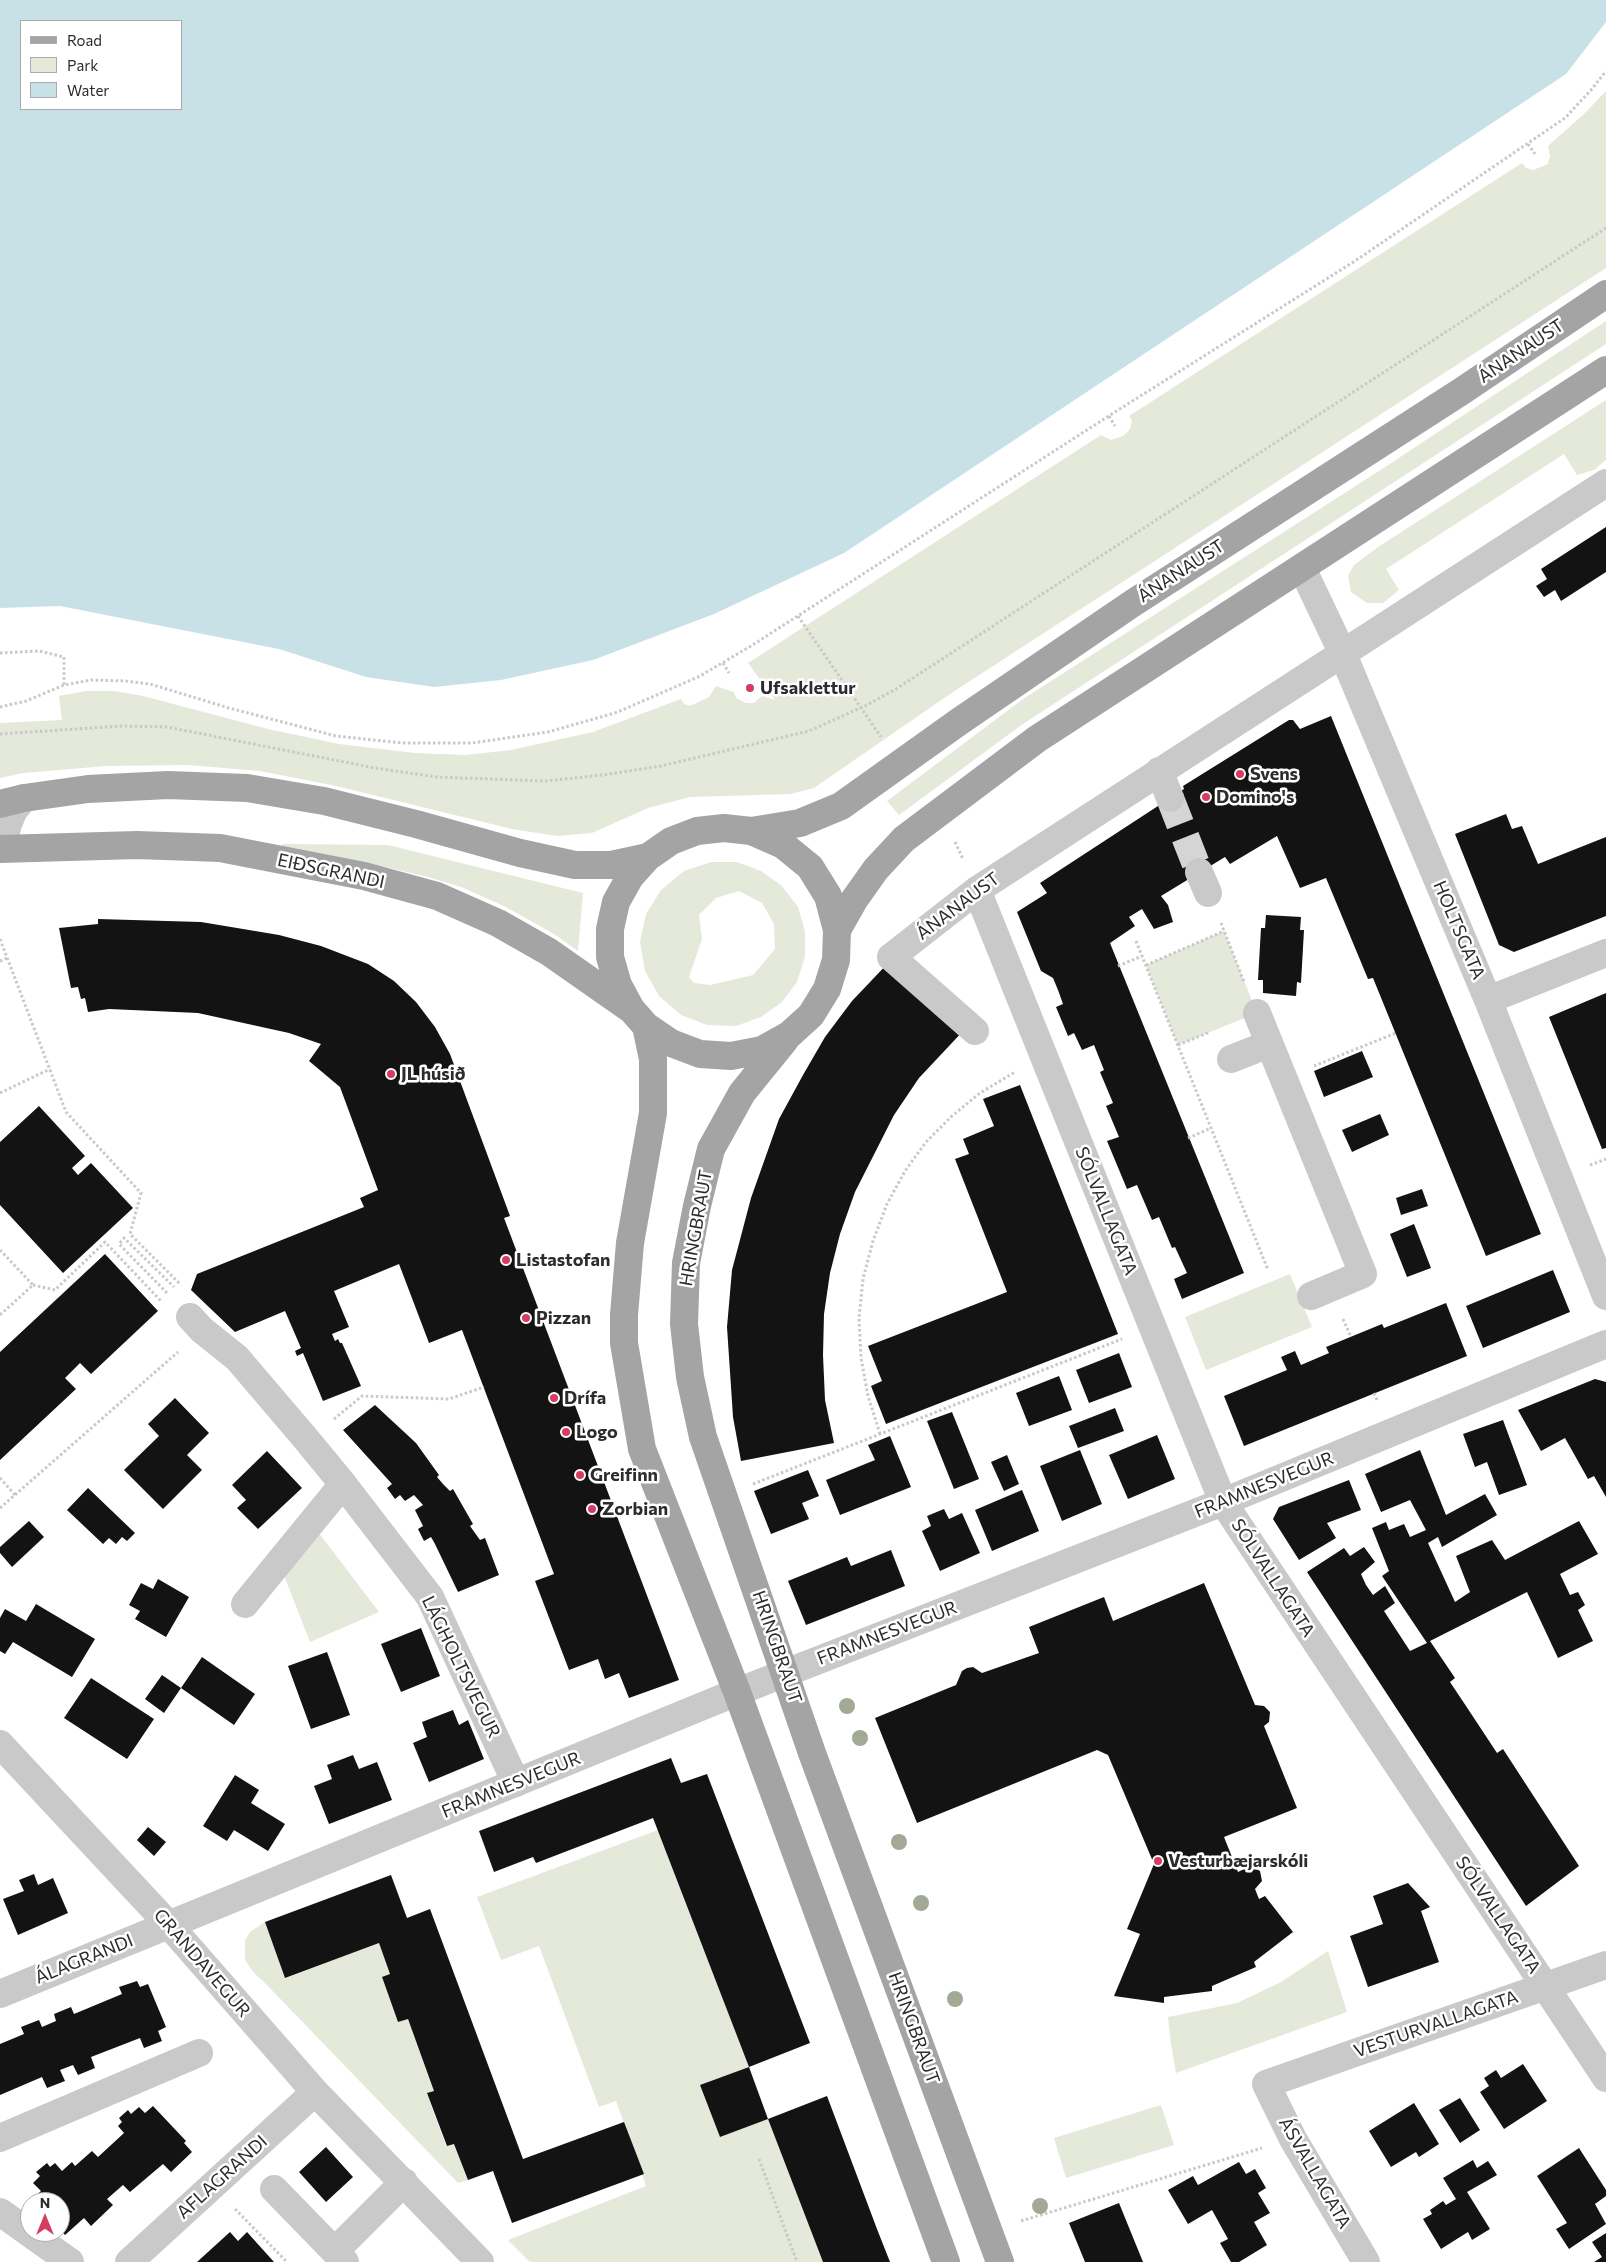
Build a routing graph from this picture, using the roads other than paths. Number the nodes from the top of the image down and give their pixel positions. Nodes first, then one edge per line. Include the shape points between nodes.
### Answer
1 (1606, 294) edge
2 (1606, 370) edge
3 (1606, 483) edge
4 (1302, 568) junction
5 (1342, 652) junction
6 (1159, 771) junction
7 (1170, 798) tunnel mouth
8 (12, 801) edge
9 (751, 831) junction
10 (1, 849) edge
11 (648, 857) junction
12 (977, 890) junction
13 (837, 930) junction
14 (1606, 953) edge
15 (1488, 1000) junction
16 (1257, 1013) road end
17 (638, 1018) junction
18 (975, 1031) dead end
19 (789, 1035) junction
20 (1269, 1044) junction
21 (1231, 1059) dead end
22 (1311, 1296) dead end
23 (1606, 1296) edge
24 (190, 1313) road end
25 (1606, 1344) edge
26 (343, 1484) junction
27 (1223, 1502) junction
28 (245, 1604) dead end
29 (785, 1673) junction
30 (737, 1692) junction
31 (0, 1744) edge
32 (516, 1783) junction
33 (169, 1925) junction
34 (1606, 1965) edge
35 (1545, 1986) junction
36 (0, 1994) edge
37 (199, 2053) dead end
38 (1606, 2078) edge
39 (1266, 2084) joint
40 (315, 2092) junction
41 (0, 2138) edge
42 (404, 2182) junction
43 (274, 2189) dead end
44 (0, 2212) edge
45 (340, 2256) edge
46 (70, 2262) edge
47 (129, 2262) edge
48 (480, 2262) edge
49 (946, 2262) edge
50 (1000, 2262) edge
51 (1366, 2262) edge

1 - 9 main road, ÁNANAUST via 1462,391 1132,602 841,806 800,823
2 - 4 main road
3 - 5 street, ÁNANAUST
4 - 5 street, HOLTSGATA
4 - 13 main road via 1037,739 904,840 876,869
5 - 6 street, ÁNANAUST
5 - 15 street, HOLTSGATA
6 - 7 street
6 - 12 street, ÁNANAUST
8 - 10 street via 14,810
8 - 11 main road via 88,789 168,785 247,788 324,801 552,861 611,865
9 - 11 main road via 724,828 697,831 671,841
9 - 13 main road via 783,845 810,867 828,896
10 - 17 main road, EIÐSGRANDI via 136,844 220,848 364,876 438,896 498,923 549,952
11 - 17 main road via 616,902 610,929 610,957 618,984
12 - 18 street, ÁNANAUST via 891,957
12 - 27 street, SÓLVALLAGATA
13 - 19 main road via 836,960 827,989 811,1015
14 - 15 street
15 - 23 street, HOLTSGATA
16 - 20 street
17 - 19 main road, EIÐSGRANDI via 671,1044 700,1054 732,1056 762,1050
17 - 30 main road via 653,1059 653,1112 630,1243 624,1343 642,1449
19 - 29 main road, HRINGBRAUT via 742,1093 711,1149 686,1263 684,1324 690,1377 703,1437
20 - 21 street
20 - 22 street via 1363,1274
24 - 26 street, LÁGHOLTSVEGUR via 237,1358
25 - 27 street, FRAMNESVEGUR
26 - 28 street
26 - 32 street, LÁGHOLTSVEGUR via 430,1597
27 - 29 street, FRAMNESVEGUR
27 - 35 street, SÓLVALLAGATA
29 - 30 street, FRAMNESVEGUR
29 - 50 main road, HRINGBRAUT
30 - 32 street, FRAMNESVEGUR
30 - 49 main road
31 - 33 street, GRANDAVEGUR
32 - 33 street, FRAMNESVEGUR
33 - 36 street, ÁLAGRANDI
33 - 40 street, GRANDAVEGUR
34 - 35 street, VESTURVALLAGATA
35 - 38 street, SÓLVALLAGATA
35 - 39 street, VESTURVALLAGATA
37 - 41 street
39 - 51 street, ÁSVALLAGATA via 1293,2139
40 - 42 street, GRANDAVEGUR
40 - 47 street, AFLAGRANDI
42 - 45 street
42 - 48 street, GRANDAVEGUR
43 - 45 street
44 - 46 street

